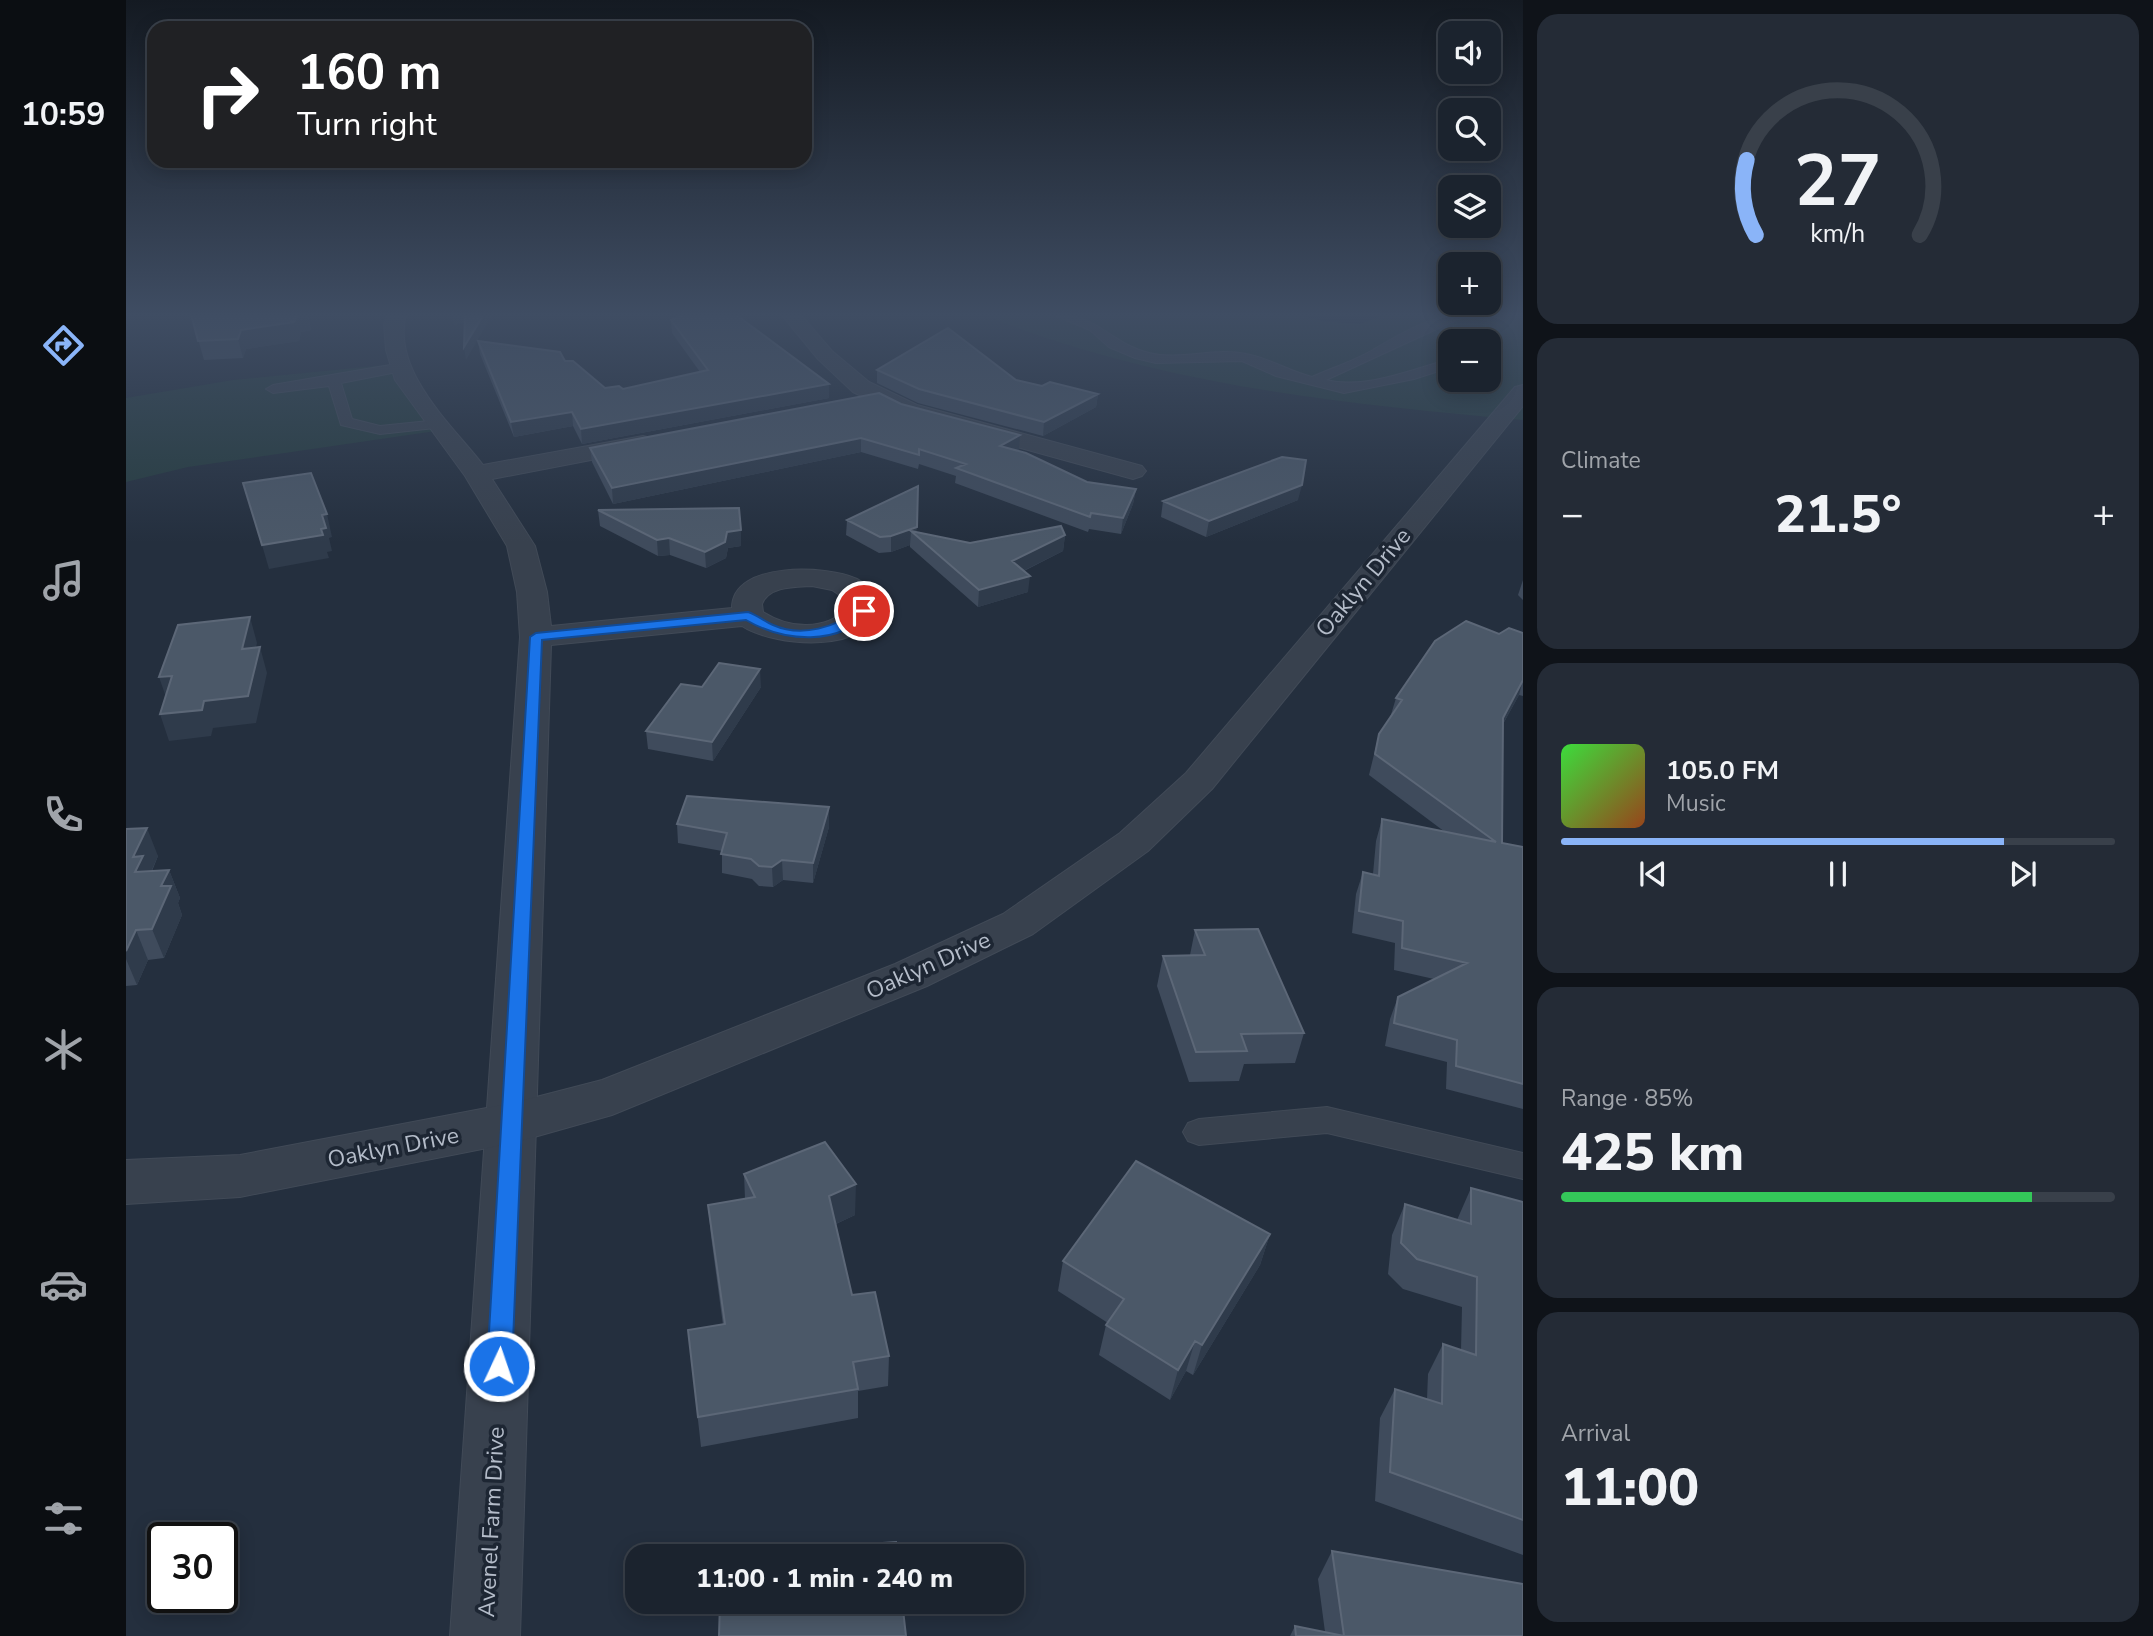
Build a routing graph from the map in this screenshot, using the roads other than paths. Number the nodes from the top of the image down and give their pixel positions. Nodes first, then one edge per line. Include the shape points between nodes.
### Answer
1 (338, 390) edge
2 (414, 390) edge
3 (867, 390) edge
4 (1523, 392) edge
5 (882, 397) junction
6 (844, 407) edge
7 (439, 424) junction
8 (667, 439) edge
9 (1133, 471) dead end
10 (477, 474) junction
11 (748, 616) dead end
12 (536, 637) junction
13 (513, 1123) junction
14 (1199, 1132) dead end
15 (1523, 1166) edge
16 (126, 1182) edge
17 (485, 1636) edge

1 - 7 lane via 346,422 380,430
2 - 7 street, Avenel Farm Drive
3 - 5 street
4 - 13 street, Oaklyn Drive via 1199,781 1134,842 1018,924 911,975 612,1096
5 - 6 street
5 - 9 street via 967,429
7 - 10 street, Avenel Farm Drive
8 - 10 street
10 - 12 street, Avenel Farm Drive via 521,546
11 - 12 street
12 - 13 street, Avenel Farm Drive
13 - 16 street, Oaklyn Drive via 240,1176
13 - 17 street, Avenel Farm Drive
14 - 15 lane via 1328,1120

